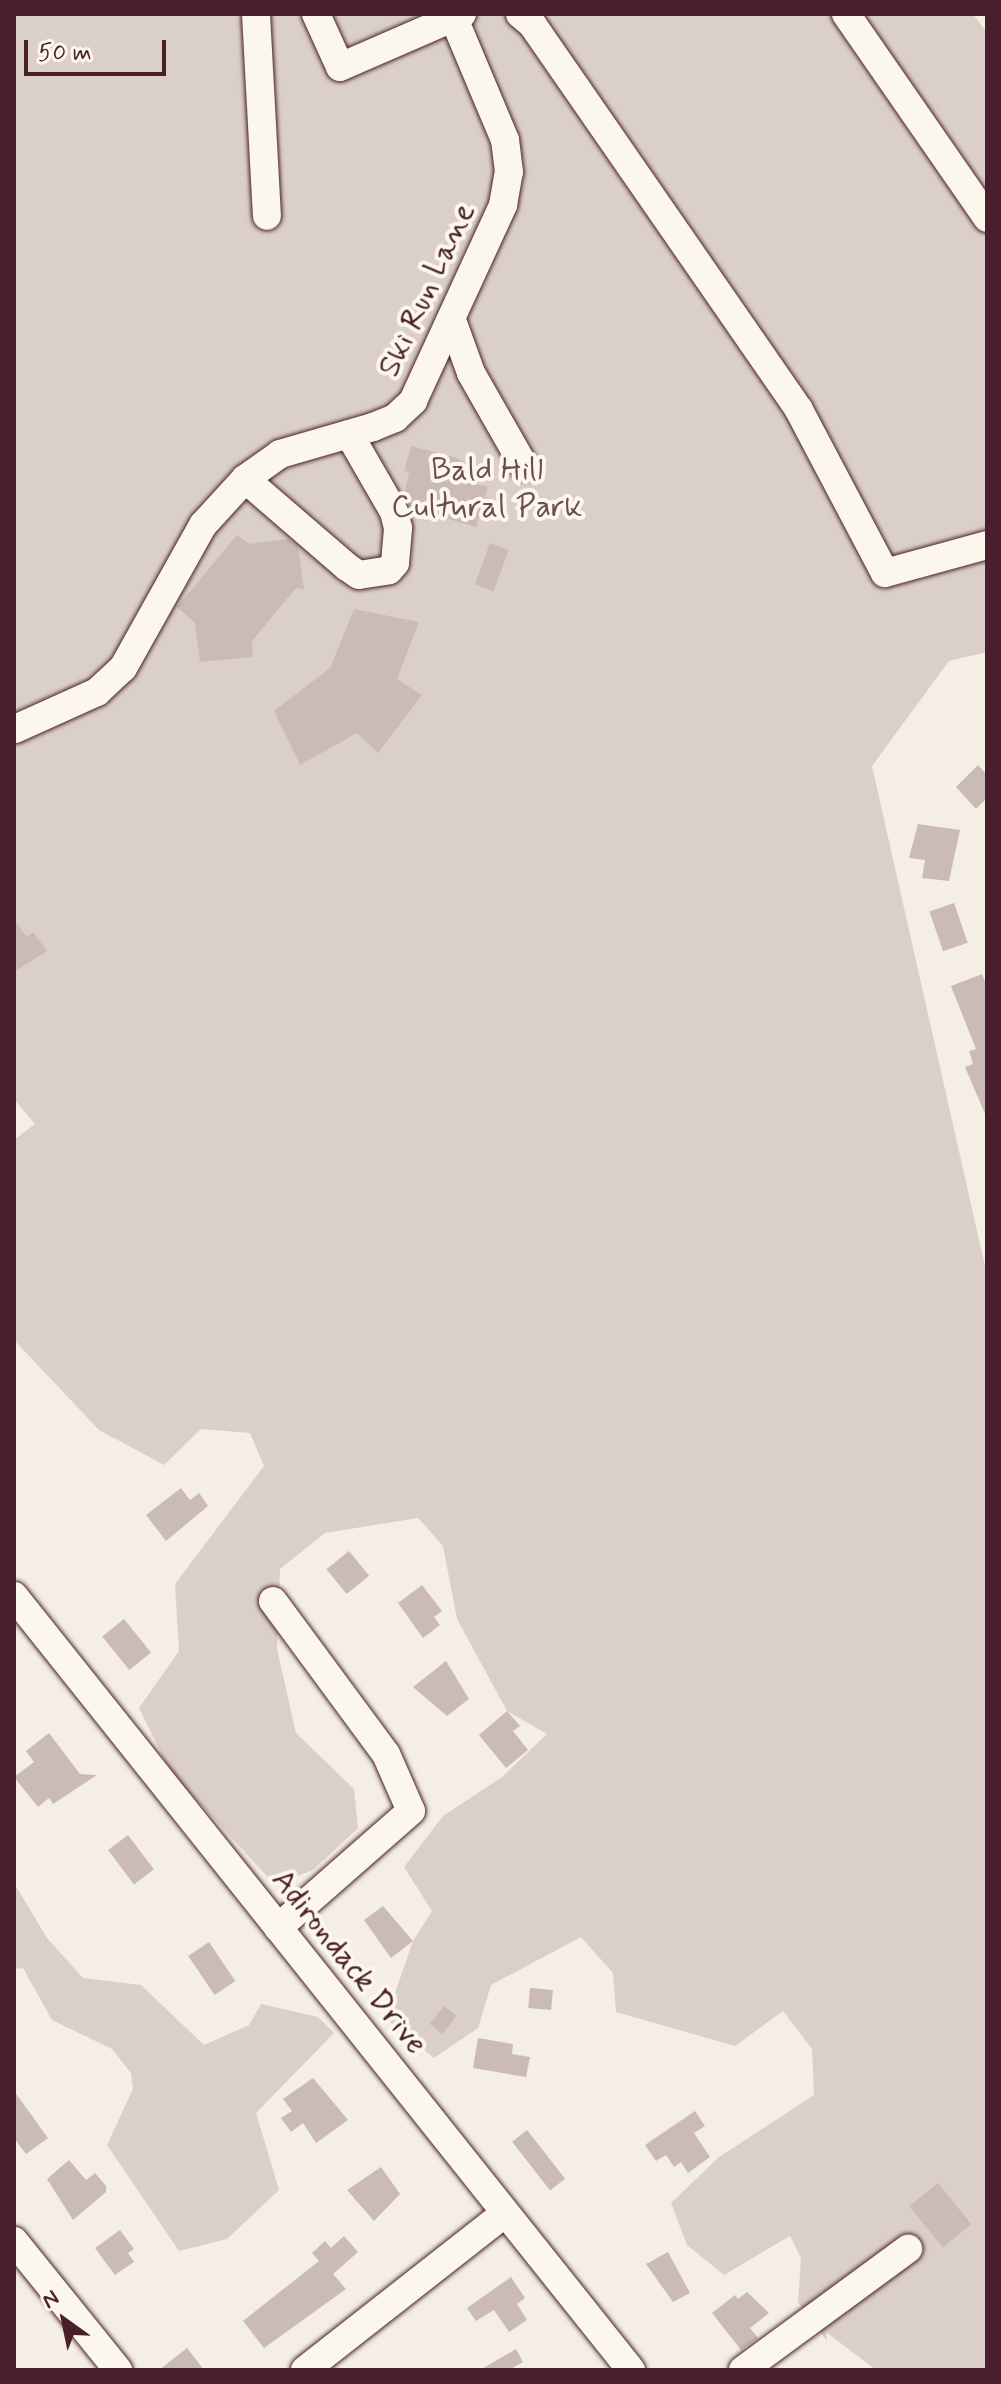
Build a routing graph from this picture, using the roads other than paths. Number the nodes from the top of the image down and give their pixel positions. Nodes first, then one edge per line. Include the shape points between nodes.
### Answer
1 (256, 14) edge
2 (316, 14) edge
3 (520, 14) edge
4 (846, 14) edge
5 (456, 16) edge
6 (267, 216) dead end
7 (987, 218) edge
8 (453, 323) junction
9 (349, 434) junction
10 (524, 466) dead end
11 (245, 479) junction
12 (987, 545) edge
13 (15, 729) edge
14 (14, 1596) edge
15 (273, 1601) dead end
16 (278, 1928) junction
17 (505, 2213) junction
18 (14, 2241) edge
19 (908, 2249) dead end
20 (118, 2370) edge
21 (305, 2370) edge
22 (631, 2370) edge
23 (743, 2370) edge

1 - 6 street
2 - 5 street via 340,67
3 - 12 street via 532,24 799,410 885,573
4 - 7 street
5 - 8 street, Ski Run Lane via 505,140 509,172 503,205 459,293
8 - 9 street, Ski Run Lane via 413,401 395,418
8 - 10 street via 471,373
9 - 11 street, Ski Run Lane via 280,454
9 - 11 street via 396,520 395,563 389,570 359,575
11 - 13 street, Ski Run Lane via 203,525 123,668 97,692
14 - 16 street, Adirondack Drive
15 - 16 street via 386,1754 411,1811
16 - 17 street, Adirondack Drive
17 - 21 street
17 - 22 street, Adirondack Drive
18 - 20 street
19 - 23 street

